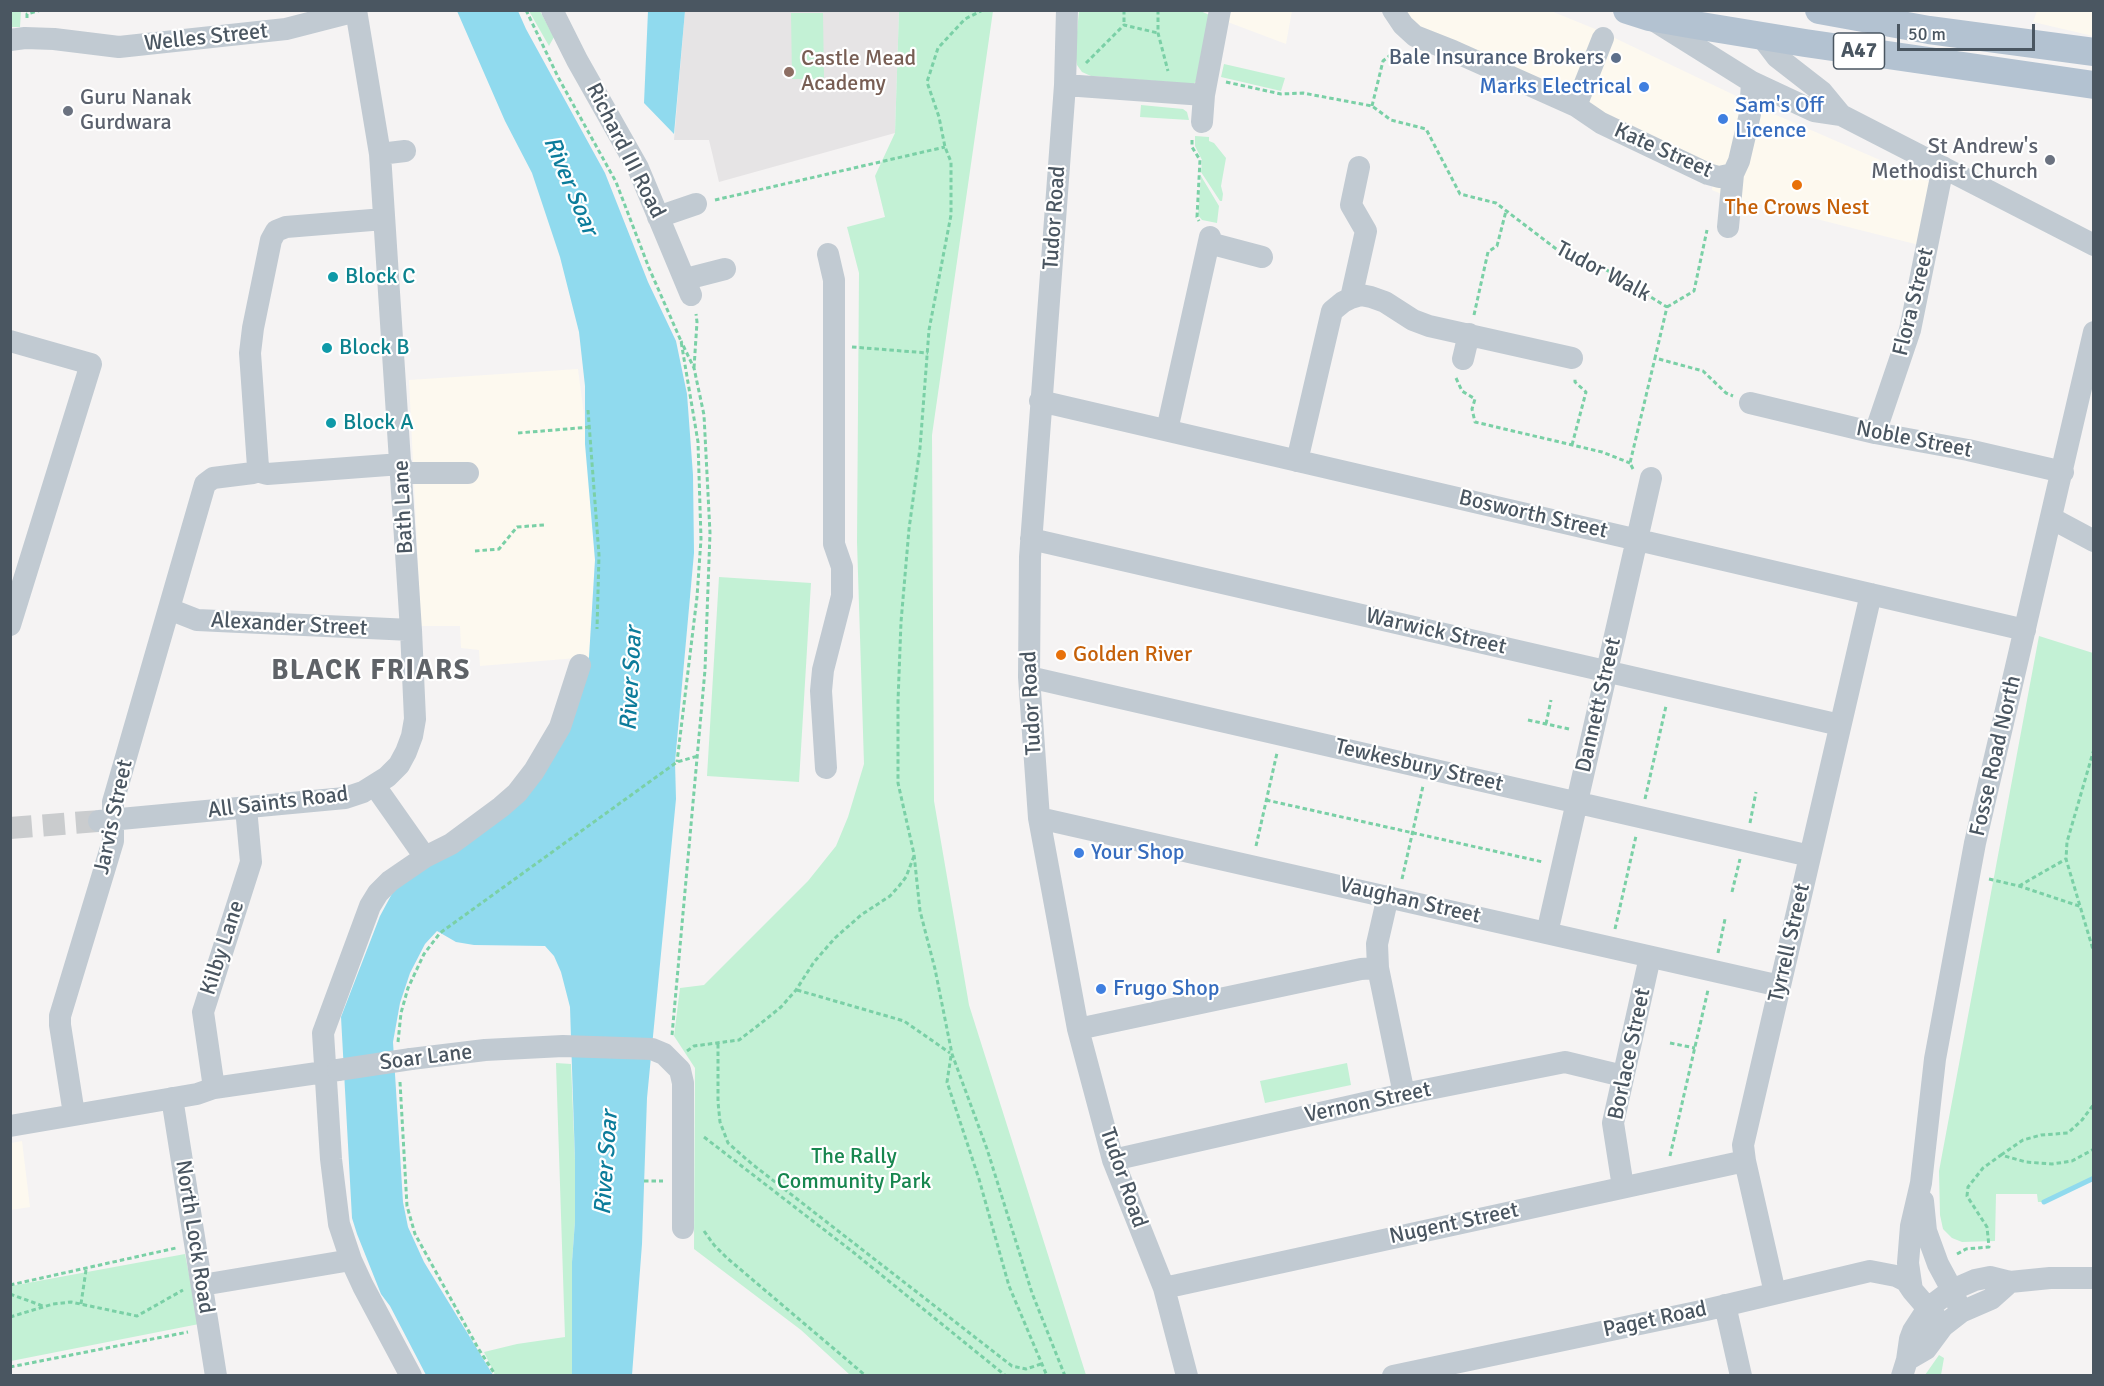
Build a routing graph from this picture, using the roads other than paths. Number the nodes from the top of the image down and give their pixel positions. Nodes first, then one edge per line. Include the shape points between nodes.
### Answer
1 (552, 10) edge
2 (1067, 10) edge
3 (1393, 10) edge
4 (1743, 10) edge
5 (1819, 10) edge
6 (356, 11) edge
7 (1219, 14) edge
8 (1638, 14) edge
9 (1761, 36) junction
10 (1603, 38) dead end
11 (10, 40) edge
12 (2094, 52) edge
13 (1752, 82) junction
14 (1065, 85) junction
15 (2094, 85) edge
16 (1205, 86) junction
17 (1576, 106) junction
18 (1841, 115) junction
19 (1202, 123) road end
20 (405, 151) dead end
21 (380, 154) junction
22 (1359, 167) dead end
23 (1943, 167) junction
24 (1733, 174) junction
25 (696, 204) road end
26 (658, 217) junction
27 (384, 219) junction
28 (1718, 228) road end
29 (2094, 245) edge
30 (828, 254) dead end
31 (1262, 257) dead end
32 (725, 269) dead end
33 (1351, 298) junction
34 (2094, 332) edge
35 (1469, 334) junction
36 (10, 341) edge
37 (1572, 358) road end
38 (1463, 360) road end
39 (1040, 401) junction
40 (1758, 405) road end
41 (1167, 430) junction
42 (1875, 433) junction
43 (1297, 460) junction
44 (257, 467) junction
45 (401, 469) junction
46 (2063, 472) junction
47 (468, 473) dead end
48 (1651, 478) road end
49 (2052, 518) junction
50 (1031, 539) junction
51 (1638, 539) junction
52 (2094, 541) edge
53 (1870, 594) junction
54 (169, 609) junction
55 (10, 625) edge
56 (411, 630) junction
57 (2025, 630) junction
58 (580, 666) dead end
59 (1607, 671) junction
60 (1029, 677) junction
61 (415, 719) joint
62 (1840, 725) junction
63 (826, 768) dead end
64 (375, 786) junction
65 (1577, 802) junction
66 (246, 808) junction
67 (1039, 818) junction
68 (106, 820) junction
69 (420, 850) dead end
70 (1810, 856) junction
71 (1394, 892) junction
72 (1547, 933) junction
73 (1650, 957) junction
74 (1378, 968) junction
75 (1780, 986) junction
76 (1078, 1029) junction
77 (332, 1070) junction
78 (1623, 1076) junction
79 (214, 1088) junction
80 (1404, 1094) junction
81 (172, 1098) junction
82 (74, 1114) junction
83 (10, 1126) edge
84 (1113, 1160) junction
85 (1745, 1161) junction
86 (1921, 1184) junction
87 (1623, 1187) junction
88 (693, 1230) road end
89 (351, 1260) junction
90 (2094, 1278) edge
91 (2010, 1282) junction
92 (202, 1285) junction
93 (1164, 1288) junction
94 (1912, 1290) junction
95 (1952, 1290) junction
96 (1774, 1293) junction
97 (1725, 1305) junction
98 (1928, 1308) junction
99 (1961, 1312) junction
100 (1943, 1326) junction
101 (1904, 1368) edge
102 (1436, 1371) edge
103 (216, 1376) edge
104 (411, 1376) edge
105 (1187, 1376) edge
106 (1393, 1376) edge
107 (1741, 1376) edge

1 - 26 street, Richard III Road via 638,168
2 - 14 street, Tudor Road
3 - 17 street, Kate Street via 1415,36
4 - 9 main road
5 - 12 main road, A47 via 1929,30
6 - 11 street, Welles Street via 286,28 119,47 54,39
6 - 21 street, Bath Lane
7 - 16 street
8 - 9 main road, A47
8 - 13 street
9 - 15 main road, A47
9 - 18 street via 1777,57 1822,92
10 - 17 street
13 - 18 street via 1814,111
13 - 24 street, Kate Street via 1746,138
14 - 16 street via 1174,93
14 - 39 street, Tudor Road
16 - 19 street
17 - 24 street, Kate Street via 1601,123 1708,174
18 - 23 street
20 - 21 street
21 - 27 street, Bath Lane
22 - 33 street via 1351,205 1366,231
23 - 29 street
23 - 42 street, Flora Street via 1924,233 1910,330
24 - 28 street
25 - 26 street
26 - 32 street, Richard III Road via 688,287
27 - 44 street via 286,227 276,231 271,240 250,353
27 - 45 street, Bath Lane
30 - 63 street via 834,280 834,544 842,567 842,596 821,691
31 - 41 street via 1209,240
33 - 35 street via 1371,297 1429,326
33 - 43 street via 1332,311
34 - 46 street, Fosse Road North
35 - 37 street
35 - 38 street
36 - 55 street via 91,363
39 - 41 street, Bosworth Street
39 - 50 street, Tudor Road
40 - 42 street, Noble Street
41 - 43 street, Bosworth Street
42 - 46 street, Noble Street
43 - 51 street, Bosworth Street
44 - 45 street via 267,474
44 - 54 street, Jarvis Street via 249,474 213,478 204,488
45 - 47 street
45 - 56 street, Bath Lane
46 - 49 street, Fosse Road North
48 - 51 street, Dannett Street
49 - 52 street
49 - 57 street, Fosse Road North
50 - 59 street, Warwick Street
50 - 60 street, Tudor Road
51 - 53 street, Bosworth Street
51 - 59 street, Dannett Street
53 - 57 street, Bosworth Street
53 - 62 street, Tyrrell Street
54 - 56 street, Alexander Street via 197,620
54 - 68 street, Jarvis Street
56 - 61 street, Bath Lane
57 - 86 street, Fosse Road North via 1982,813 1935,1059
58 - 77 street via 560,727 517,793 451,844 390,881 375,897 323,1033
59 - 62 street, Warwick Street
59 - 65 street, Dannett Street
60 - 65 street, Tewkesbury Street
60 - 67 street, Tudor Road
61 - 64 street, All Saints Road via 406,752 393,771
62 - 70 street, Tyrrell Street
64 - 66 street, All Saints Road via 345,798
64 - 69 street
65 - 70 street, Tewkesbury Street
65 - 72 street, Dannett Street
66 - 68 street, All Saints Road
66 - 79 street, Kilby Lane via 251,862 203,1012
67 - 71 street, Vaughan Street
67 - 76 street, Tudor Road
68 - 82 street, Jarvis Street via 113,841 60,1016
70 - 75 street, Tyrrell Street
71 - 72 street, Vaughan Street
71 - 74 street via 1377,944
72 - 73 street, Vaughan Street
73 - 75 street, Vaughan Street
73 - 78 street, Borlace Street
74 - 76 street
74 - 80 street
75 - 85 street, Tyrrell Street via 1743,1145
76 - 84 street, Tudor Road
77 - 79 street, Soar Lane
77 - 88 street, Soar Lane, bridge via 485,1050 662,1046 664,1054 680,1070 683,1083
77 - 89 street via 335,1204
78 - 80 street, Vernon Street via 1565,1062
78 - 87 street, Borlace Street via 1613,1123
79 - 81 street, Soar Lane
80 - 84 street, Vernon Street
81 - 82 street, Soar Lane
81 - 92 street, North Lock Road
82 - 83 street, Soar Lane
84 - 93 street, Tudor Road
85 - 87 street, Nugent Street
85 - 96 street, Tyrrell Street
86 - 94 street, Fosse Road North via 1911,1226 1908,1263
86 - 95 street, Fosse Road North via 1926,1231
87 - 93 street, Nugent Street
89 - 92 street
89 - 104 street
90 - 91 street
91 - 95 street via 1990,1277
91 - 99 street via 1991,1299
92 - 103 street, North Lock Road
93 - 105 street, Tudor Road
94 - 96 street, Paget Road via 1896,1276 1870,1271
94 - 98 street
95 - 98 street
95 - 99 street, Fosse Road North
96 - 97 street, Paget Road
97 - 102 street, Paget Road
97 - 107 street
98 - 100 street
98 - 101 street via 1910,1339
99 - 100 street
100 - 101 street via 1926,1349
102 - 106 street, Paget Road

